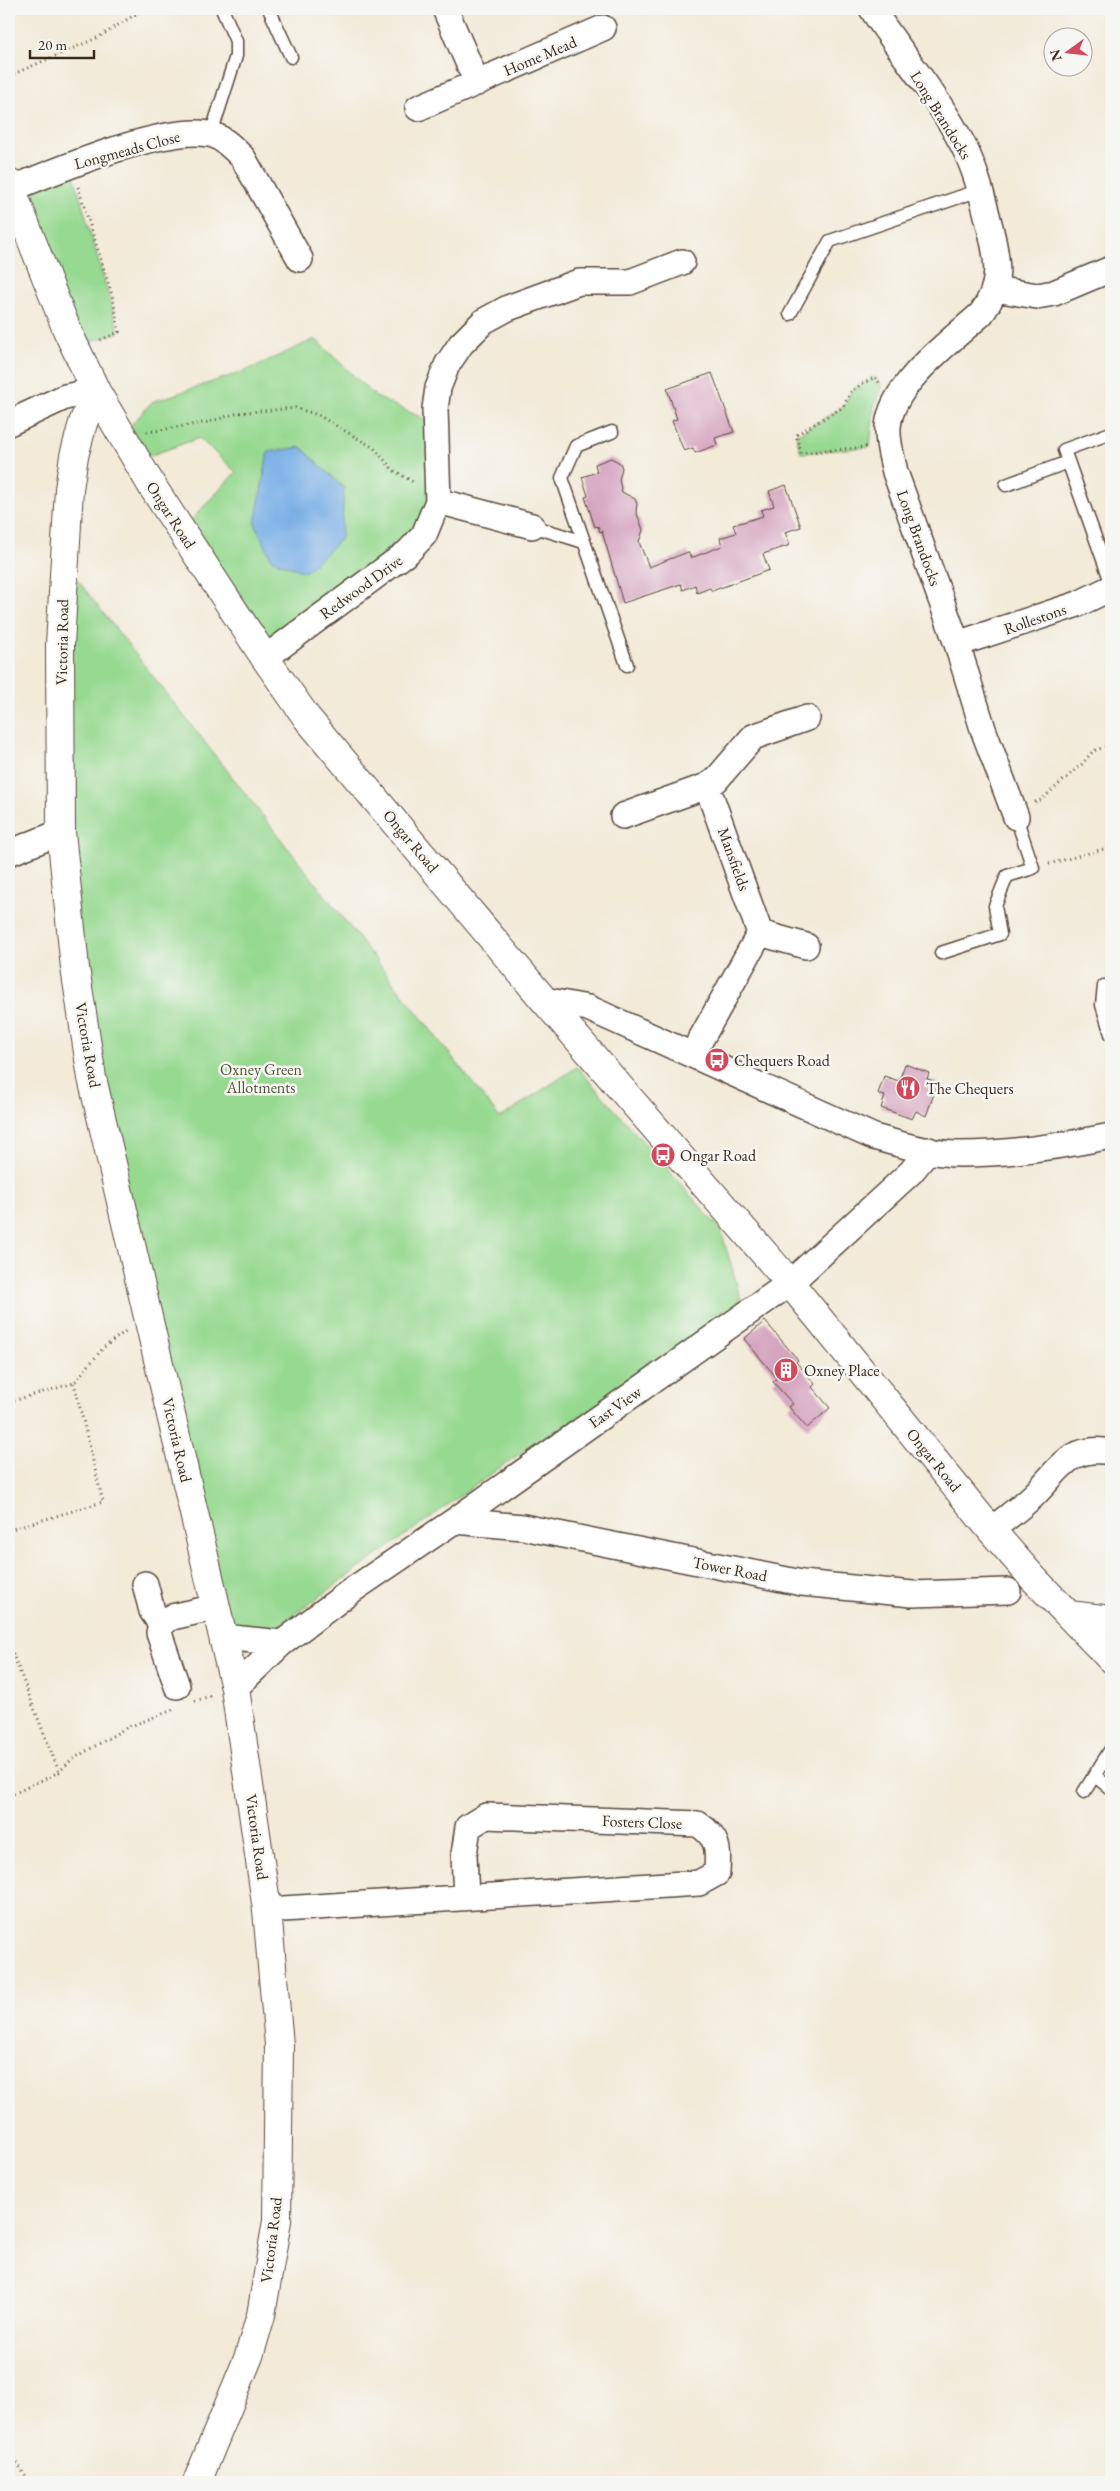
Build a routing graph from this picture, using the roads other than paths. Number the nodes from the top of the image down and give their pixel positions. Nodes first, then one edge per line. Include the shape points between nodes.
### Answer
1 (222, 9) edge
2 (269, 9) edge
3 (445, 9) edge
4 (872, 9) edge
5 (604, 28) dead end
6 (290, 57) dead end
7 (477, 83) junction
8 (418, 108) dead end
9 (211, 134) junction
10 (10, 186) edge
11 (980, 190) junction
12 (300, 259) dead end
13 (682, 262) dead end
14 (1111, 269) edge
15 (995, 289) junction
16 (790, 314) dead end
17 (96, 391) junction
18 (9, 423) edge
19 (612, 432) dead end
20 (1111, 434) edge
21 (1068, 462) junction
22 (1006, 484) dead end
23 (438, 501) junction
24 (532, 526) joint
25 (584, 542) junction
26 (1111, 582) edge
27 (1111, 588) edge
28 (958, 644) junction
29 (264, 658) junction
30 (627, 665) dead end
31 (807, 718) dead end
32 (708, 786) junction
33 (1015, 813) joint
34 (623, 816) dead end
35 (61, 832) junction
36 (9, 853) edge
37 (760, 933) junction
38 (806, 946) dead end
39 (941, 953) dead end
40 (1104, 986) dead end
41 (544, 1000) junction
42 (1111, 1034) edge
43 (692, 1055) junction
44 (1111, 1136) edge
45 (929, 1150) junction
46 (790, 1283) junction
47 (1111, 1452) edge
48 (454, 1521) junction
49 (991, 1530) junction
50 (145, 1584) dead end
51 (1008, 1591) dead end
52 (216, 1607) junction
53 (1069, 1615) junction
54 (1111, 1620) edge
55 (161, 1624) junction
56 (223, 1637) junction
57 (282, 1643) junction
58 (1111, 1659) edge
59 (235, 1688) junction
60 (182, 1699) road end
61 (1111, 1749) edge
62 (1095, 1776) junction
63 (1111, 1789) edge
64 (1084, 1792) dead end
65 (466, 1897) junction
66 (266, 1910) junction
67 (197, 2482) edge

1 - 9 lane via 236,41 236,56
2 - 6 lane
3 - 7 street
4 - 11 street, Long Brandocks via 949,122 974,169
5 - 7 street, Home Mead
7 - 8 street, Home Mead
9 - 10 street, Longmeads Close via 174,135
9 - 12 street via 243,158
10 - 17 street, Ongar Road
11 - 15 street, Long Brandocks via 997,263
11 - 16 lane via 830,241
13 - 23 street, Redwood Drive via 630,282 580,282 508,308 484,321 461,344 438,388 435,409
14 - 15 street via 1054,293 1037,296
15 - 28 street, Long Brandocks via 981,314 910,379 896,400 888,426 895,472
17 - 18 street via 65,398
17 - 29 street, Ongar Road via 152,486
17 - 35 street, Victoria Road via 76,448 69,489 60,645
19 - 25 lane via 576,446 562,478
20 - 21 lane via 1064,450
21 - 22 lane
21 - 26 lane
23 - 24 street
23 - 29 street, Redwood Drive via 424,535 408,552
24 - 25 lane
25 - 30 lane
27 - 28 street, Rollestons via 1078,604
28 - 33 street, Long Brandocks via 984,729
29 - 41 street, Ongar Road via 307,718
31 - 32 street via 753,737
32 - 34 street
32 - 37 street, Mansfields
33 - 39 lane via 1033,868 1007,876 995,906 1000,934
35 - 36 street
35 - 52 street, Victoria Road via 75,968 92,1078
37 - 38 street
37 - 43 street
40 - 42 lane via 1102,1005
41 - 43 street via 588,1008
41 - 46 street, Ongar Road
43 - 45 street via 874,1138
44 - 45 street via 987,1153
45 - 46 street, East View via 911,1172
46 - 48 street, East View
46 - 49 street, Ongar Road
47 - 49 street via 1085,1451 1063,1462 1033,1496
48 - 51 street, Tower Road via 523,1527 802,1583 912,1594
48 - 57 street, East View via 351,1590
49 - 53 street, Ongar Road
50 - 55 street via 152,1611
52 - 55 street via 172,1617
52 - 56 street, Victoria Road
53 - 54 street
53 - 58 street, Ongar Road
55 - 60 street via 159,1633
56 - 57 street
56 - 59 street, Victoria Road
57 - 59 street, East View
59 - 66 street, Victoria Road
61 - 62 lane
62 - 63 lane
62 - 64 lane
65 - 65 street, Fosters Close via 699,1883 717,1873 718,1851 711,1833 698,1824 486,1816 468,1827 464,1855
65 - 66 street, Fosters Close
66 - 67 street, Victoria Road via 279,2045 277,2221 262,2314 249,2356

